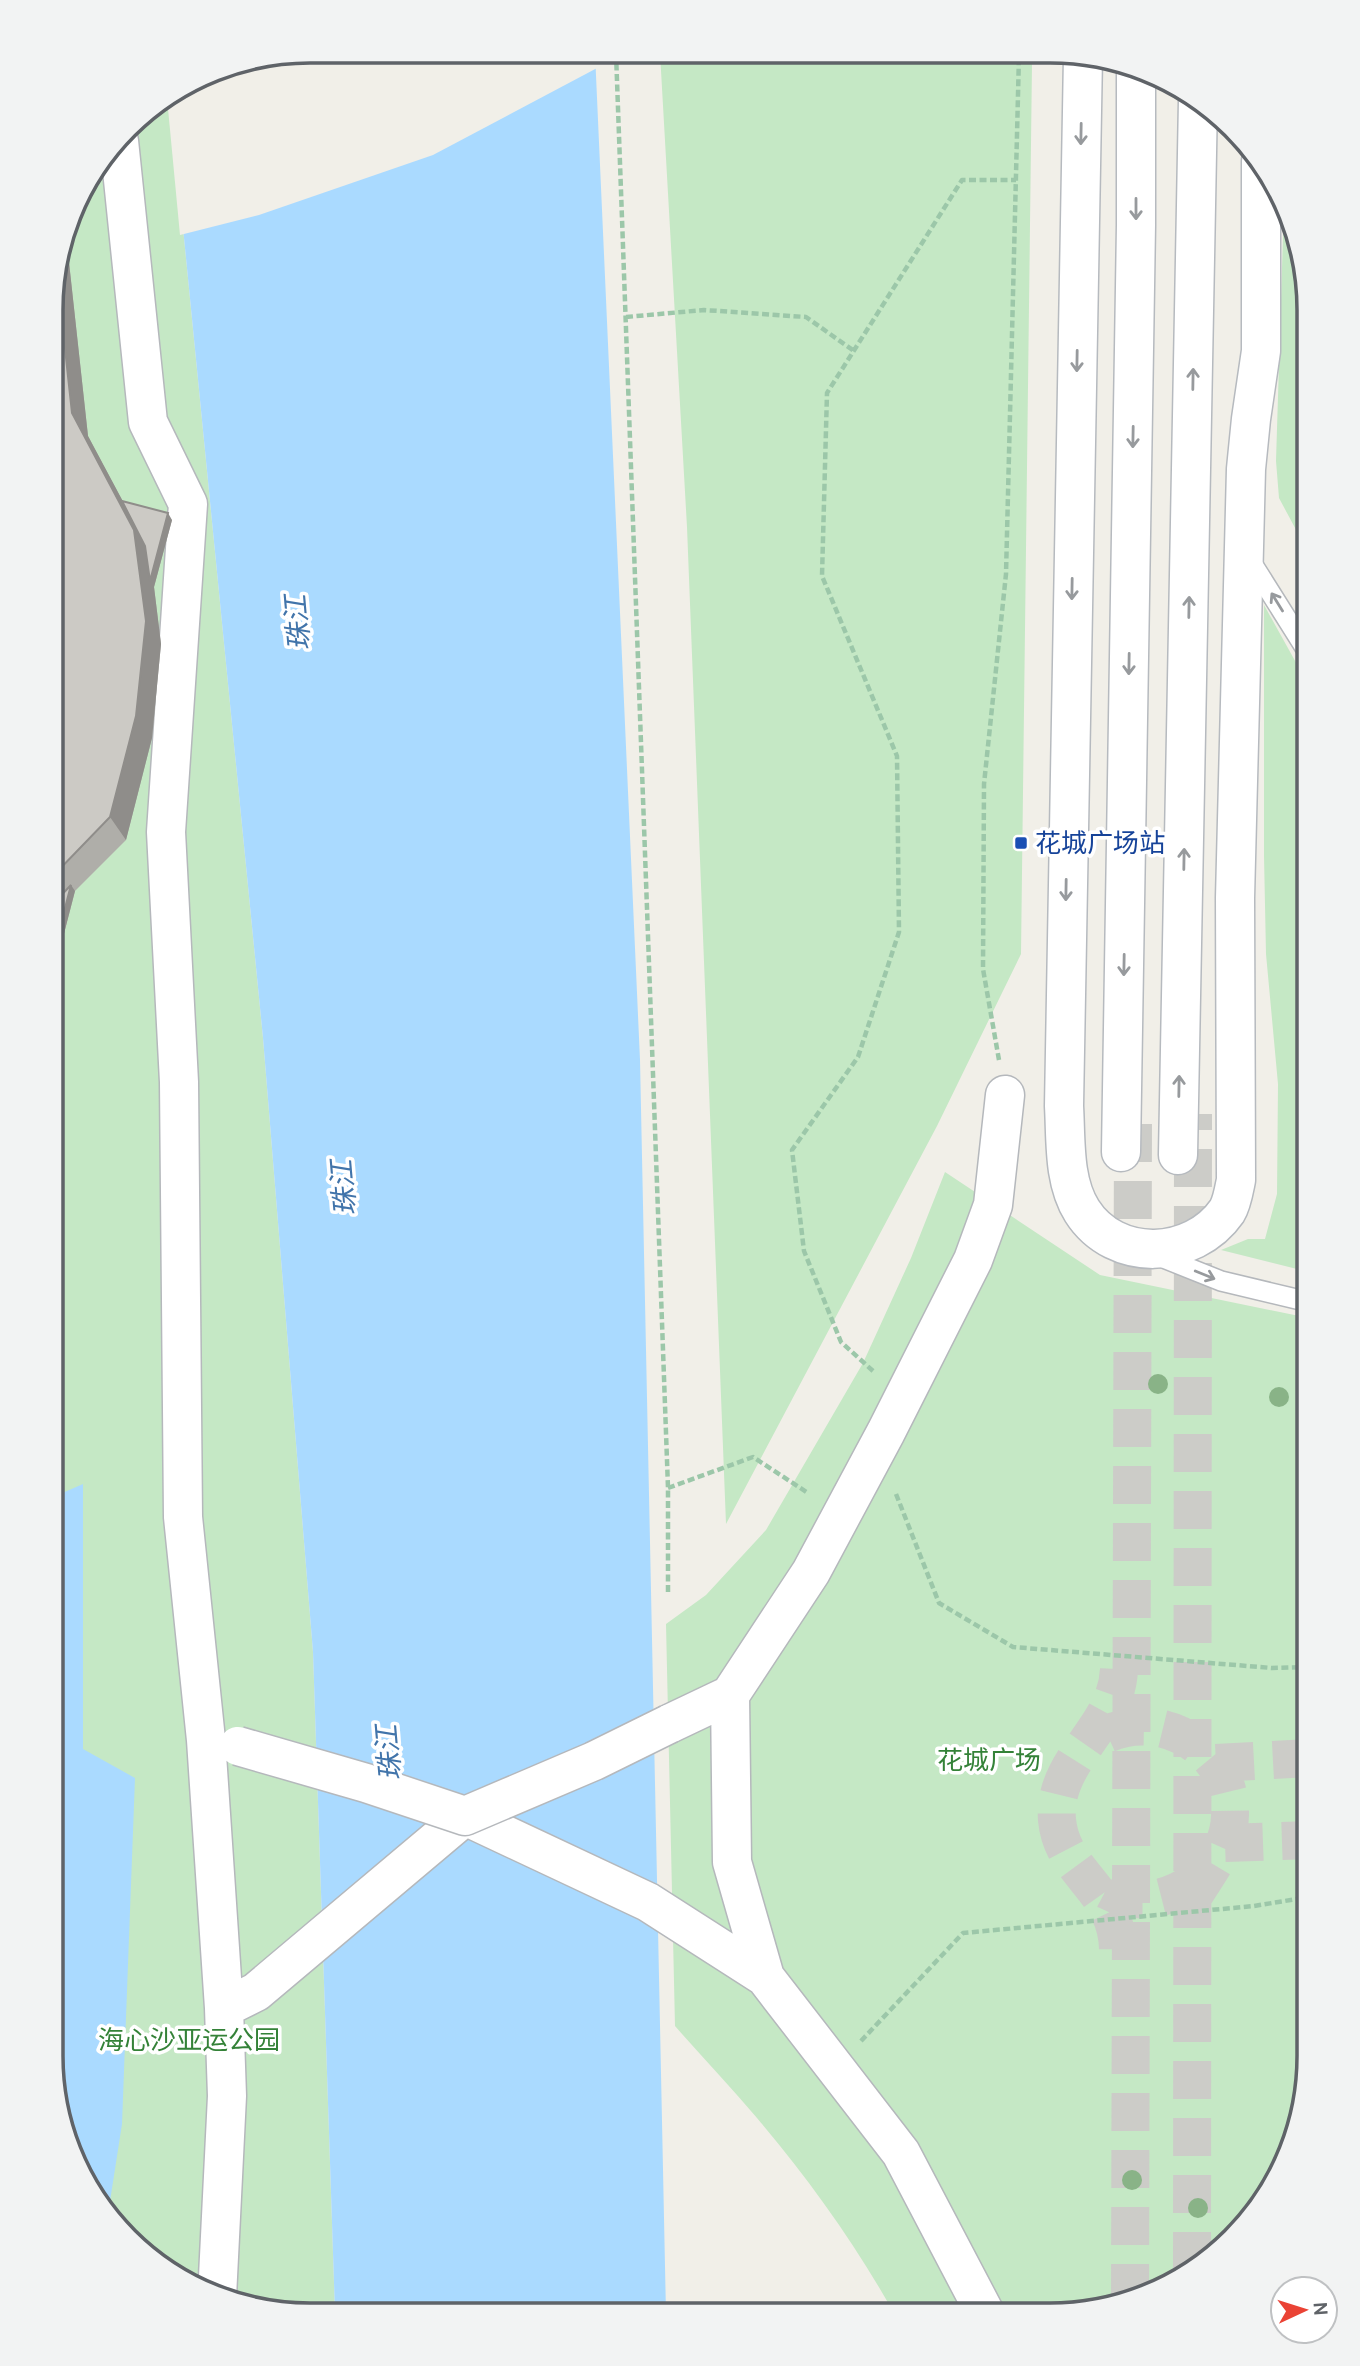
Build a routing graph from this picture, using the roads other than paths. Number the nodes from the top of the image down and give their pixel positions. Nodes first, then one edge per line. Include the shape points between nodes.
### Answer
1 (1084, 65) edge
2 (1136, 78) edge
3 (1198, 112) edge
4 (120, 152) edge
5 (1261, 182) edge
6 (1244, 550) junction
7 (1297, 634) edge
8 (1004, 1095) road end
9 (1121, 1152) tunnel mouth
10 (1178, 1154) tunnel mouth
11 (1142, 1249) junction
12 (1296, 1299) edge
13 (730, 1695) junction
14 (222, 1743) junction
15 (465, 1816) junction
16 (765, 1977) junction
17 (240, 2000) junction
18 (218, 2285) edge
19 (980, 2303) edge

1 -> 11 street via 1064,1106 1068,1162 1082,1210 1098,1230
2 -> 9 street
10 -> 3 street
4 - 14 street via 148,422 188,504 166,832 179,1082 183,1517
5 - 6 street via 1261,351 1246,469
7 -> 6 lane
6 - 11 street via 1235,898 1237,1180 1229,1209 1213,1228 1169,1249
8 - 13 street via 993,1205 973,1261 811,1572
11 -> 12 lane via 1221,1282
13 - 15 street, bridge via 594,1761
13 - 16 street via 732,1862
14 - 15 street, bridge
14 - 17 street
15 - 16 street via 648,1902
15 - 17 street
16 - 19 street via 901,2153
17 - 18 street via 227,2096

